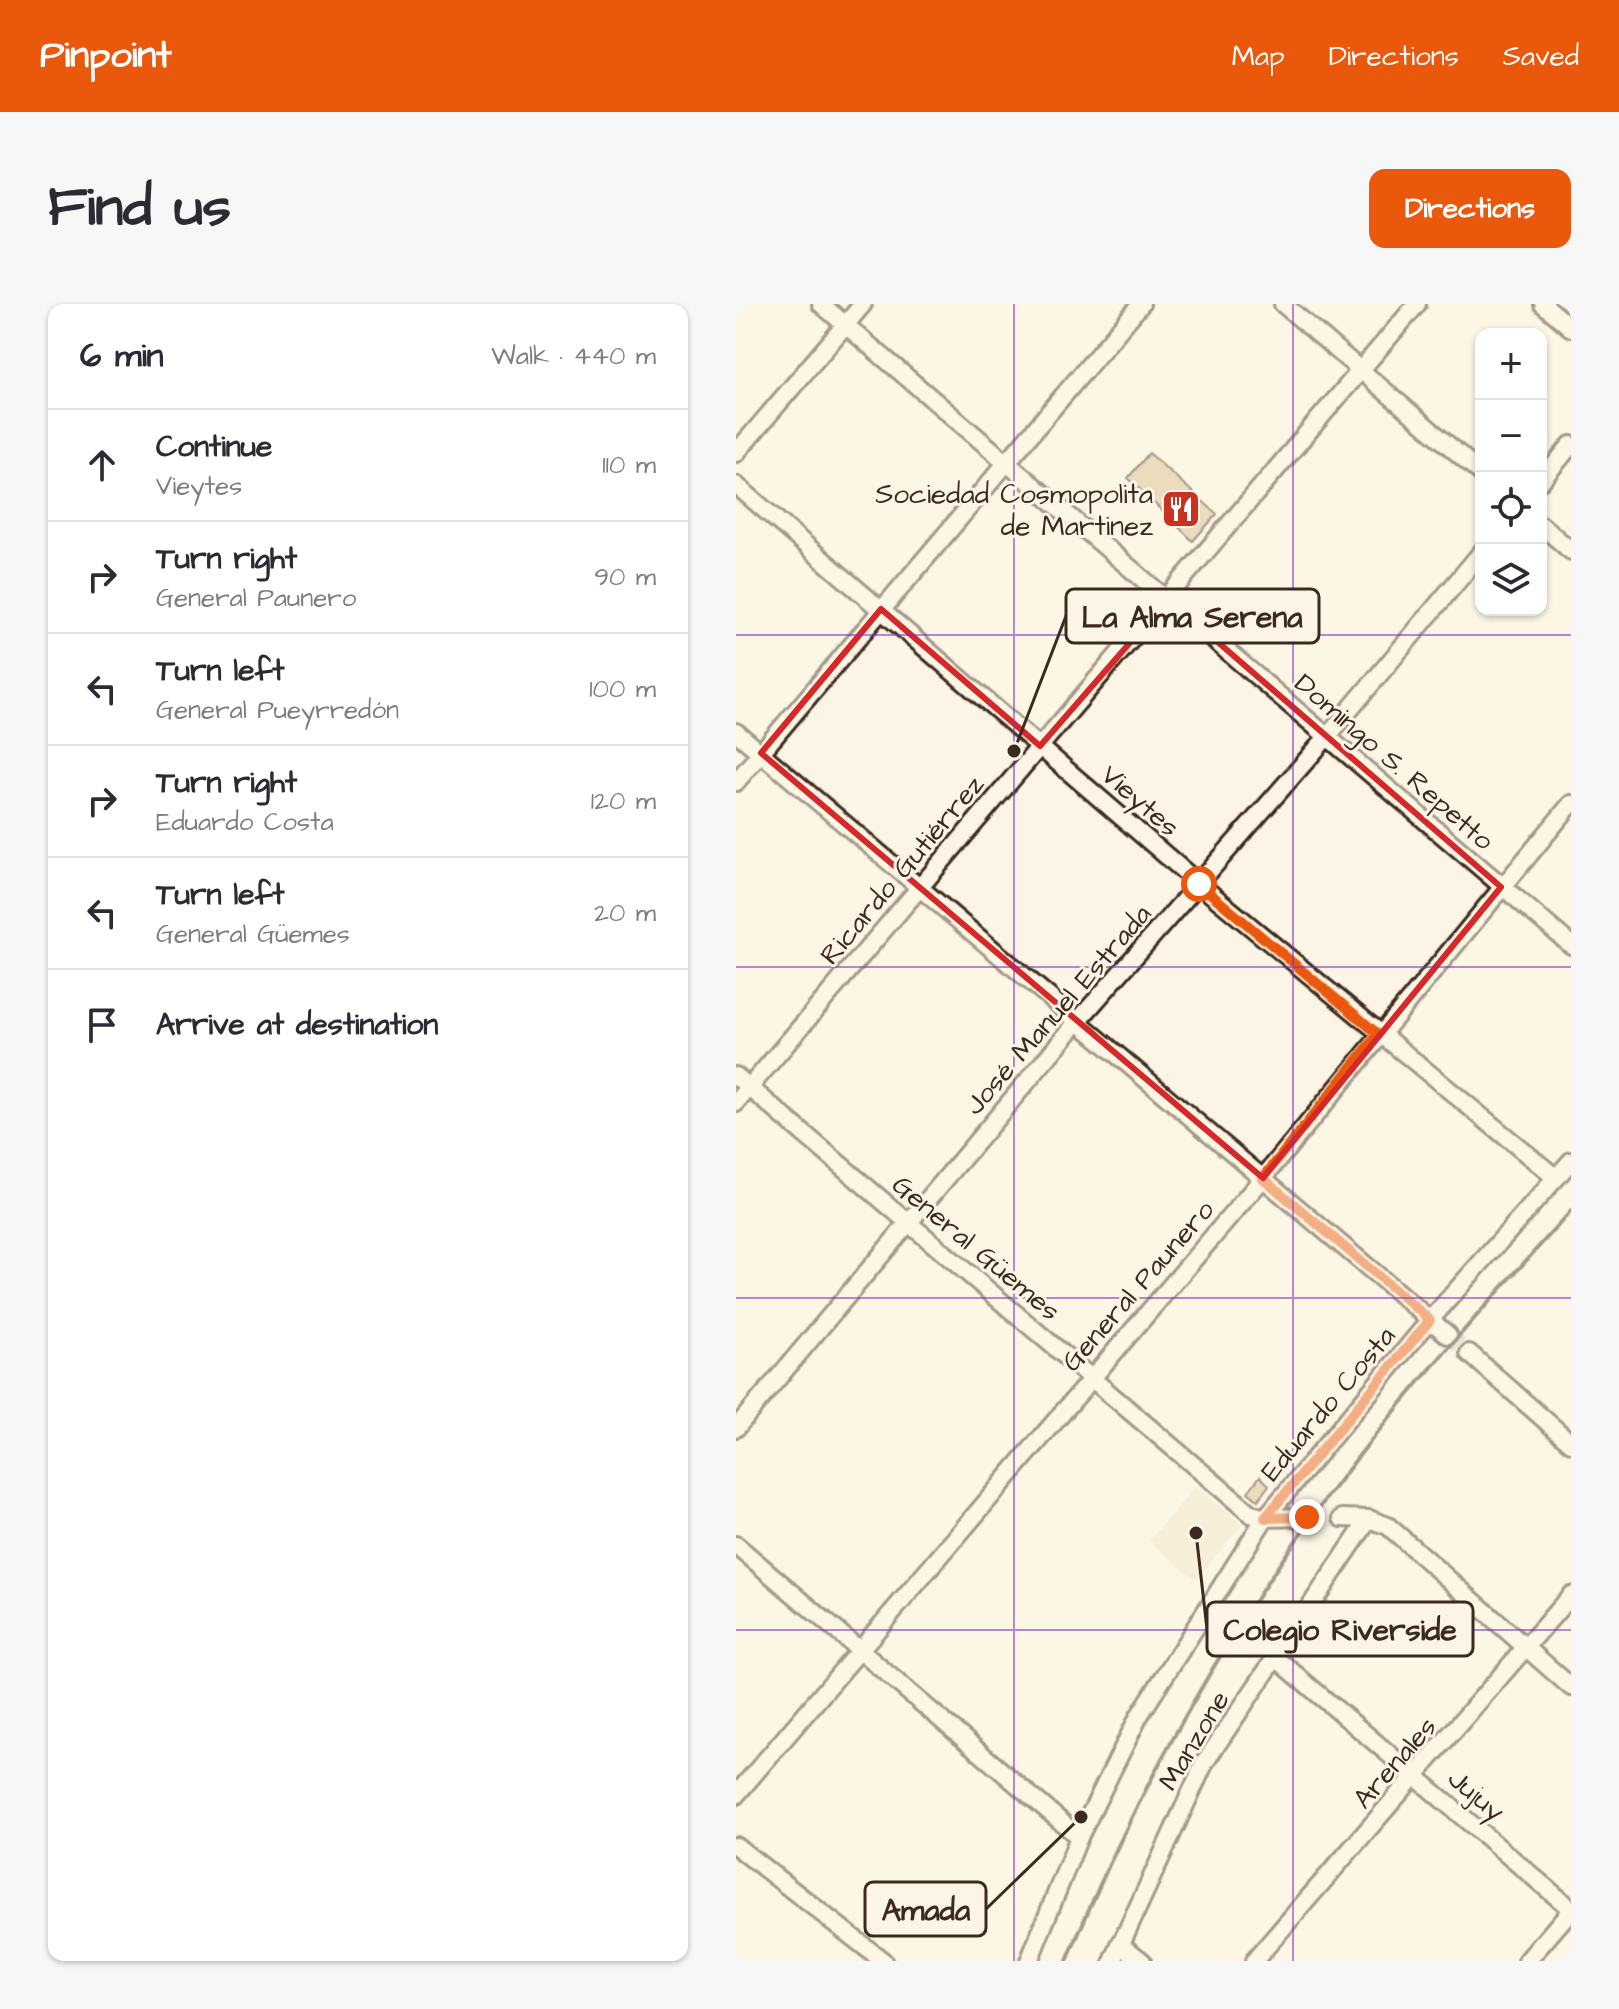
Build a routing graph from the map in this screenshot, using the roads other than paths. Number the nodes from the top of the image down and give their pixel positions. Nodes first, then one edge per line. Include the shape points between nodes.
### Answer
1 (821, 304) edge
2 (863, 304) edge
3 (1141, 304) edge
4 (1283, 304) edge
5 (1417, 304) edge
6 (1543, 304) edge
7 (845, 325) junction
8 (1571, 328) edge
9 (1360, 369) junction
10 (1571, 445) edge
11 (736, 453) edge
12 (1008, 463) junction
13 (1480, 472) edge
14 (1547, 474) edge
15 (736, 485) edge
16 (1547, 530) edge
17 (1571, 551) edge
18 (1475, 560) edge
19 (1168, 599) junction
20 (881, 609) junction
21 (736, 732) edge
22 (1326, 738) junction
23 (1040, 746) junction
24 (761, 753) junction
25 (736, 782) edge
26 (1571, 804) edge
27 (1199, 884) junction
28 (920, 887) junction
29 (1501, 887) junction
30 (1571, 945) edge
31 (1078, 1021) junction
32 (1378, 1034) junction
33 (736, 1076) edge
34 (749, 1087) junction
35 (736, 1103) edge
36 (1571, 1161) edge
37 (1263, 1178) junction
38 (1556, 1178) junction
39 (909, 1223) junction
40 (1430, 1320) junction
41 (1448, 1335) tunnel mouth
42 (1469, 1353) tunnel mouth
43 (1091, 1378) junction
44 (736, 1428) edge
45 (1571, 1443) edge
46 (1307, 1517) tunnel mouth
47 (1265, 1518) junction
48 (1342, 1518) tunnel mouth
49 (1369, 1519) junction
50 (736, 1545) edge
51 (1571, 1595) edge
52 (1525, 1648) junction
53 (861, 1652) junction
54 (1276, 1658) junction
55 (1571, 1687) edge
56 (1416, 1776) junction
57 (736, 1795) edge
58 (1079, 1837) junction
59 (736, 1846) edge
60 (1571, 1910) edge
61 (1120, 1944) junction
62 (883, 1961) edge
63 (1029, 1961) edge
64 (1113, 1961) edge
65 (1142, 1961) edge
66 (1254, 1961) edge
67 (1527, 1961) edge

1 - 7 street, Domingo S. Repetto
2 - 7 street
3 - 12 street
4 - 9 street
5 - 9 street, Ricardo Gutiérrez
6 - 8 street
7 - 11 street
7 - 12 street, Domingo S. Repetto
9 - 13 street
9 - 19 street, Ricardo Gutiérrez
10 - 14 street
12 - 19 street, Domingo S. Repetto
12 - 20 street
15 - 20 street, Vieytes
16 - 17 street
18 - 22 street, José Manuel Estrada
19 - 22 street, Domingo S. Repetto
19 - 23 street, Ricardo Gutiérrez
20 - 23 street, Vieytes
20 - 24 street
21 - 24 street
22 - 27 street, José Manuel Estrada
22 - 29 street, Domingo S. Repetto
23 - 27 street, Vieytes
23 - 28 street, Ricardo Gutiérrez
24 - 25 street
24 - 28 street
26 - 29 street, General Paunero
27 - 31 street, José Manuel Estrada
27 - 32 street, Vieytes
28 - 31 street
28 - 34 street, Ricardo Gutiérrez
29 - 30 street, Domingo S. Repetto
29 - 32 street, General Paunero
31 - 37 street
31 - 39 street, José Manuel Estrada
32 - 37 street, General Paunero
32 - 38 street, Vieytes
33 - 34 street, General Güemes
34 - 35 street, Ricardo Gutiérrez
34 - 39 street, General Güemes
36 - 38 street, Eduardo Costa
37 - 40 street
37 - 43 street, General Paunero
38 - 40 street, Eduardo Costa
39 - 43 street, General Güemes
39 - 44 street, José Manuel Estrada
40 - 41 street
40 - 47 street, Eduardo Costa
42 - 45 street
43 - 47 street, General Güemes via 1251,1514
43 - 53 street, General Paunero
46 - 47 street
47 - 58 street, Eduardo Costa via 1139,1716
48 - 49 street
49 - 52 street via 1388,1526
49 - 54 street, Manzone
50 - 53 street
51 - 52 street, Arenales
52 - 55 street
52 - 56 street, Arenales
53 - 57 street, General Paunero
53 - 58 street
54 - 56 street, Jujuy
54 - 61 street, Manzone via 1205,1762
56 - 60 street, Jujuy
56 - 66 street, Arenales
58 - 63 street, Eduardo Costa
59 - 62 street
60 - 67 street
61 - 64 street, Manzone
61 - 65 street

